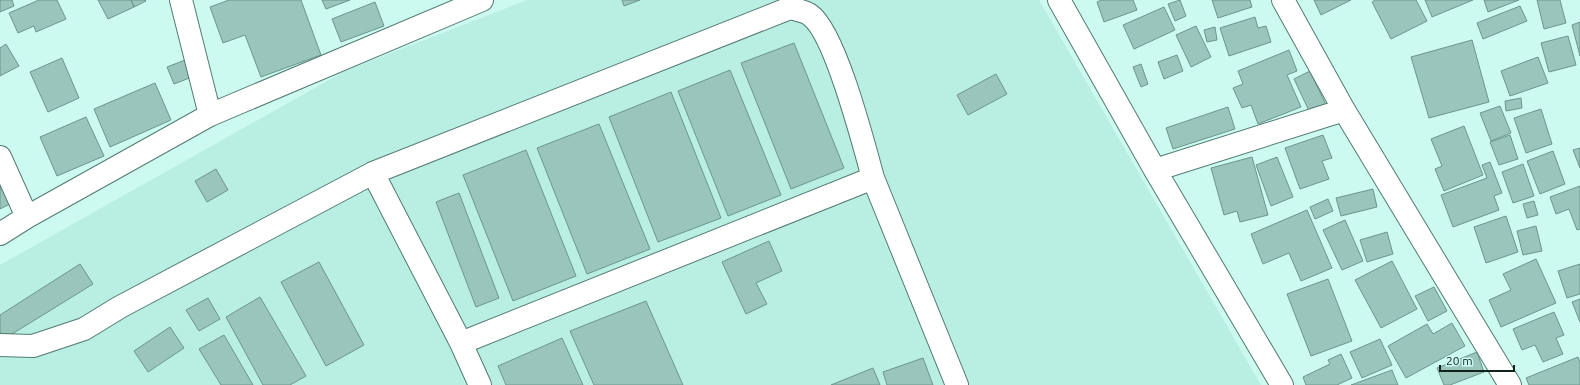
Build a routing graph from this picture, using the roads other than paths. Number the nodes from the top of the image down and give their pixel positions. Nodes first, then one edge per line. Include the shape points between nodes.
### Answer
1 (181, 0) edge
2 (482, 0) edge
3 (1059, 0) edge
4 (1283, 0) edge
5 (1344, 110) junction
6 (210, 116) junction
7 (0, 157) edge
8 (1155, 170) junction
9 (373, 174) junction
10 (873, 178) junction
11 (27, 217) junction
12 (0, 234) edge
13 (461, 343) junction
14 (0, 344) edge
15 (480, 385) edge
16 (957, 385) edge
17 (1282, 385) edge
18 (1510, 385) edge

1 - 6 street
2 - 6 street
3 - 8 street
4 - 5 street
5 - 8 street
5 - 18 street
6 - 11 street
7 - 11 street
8 - 17 street
9 - 10 street via 790,8 810,15 827,37 847,90
9 - 13 street
9 - 14 street via 127,303 84,329 33,346
10 - 13 street
10 - 16 street
11 - 12 street
13 - 15 street

